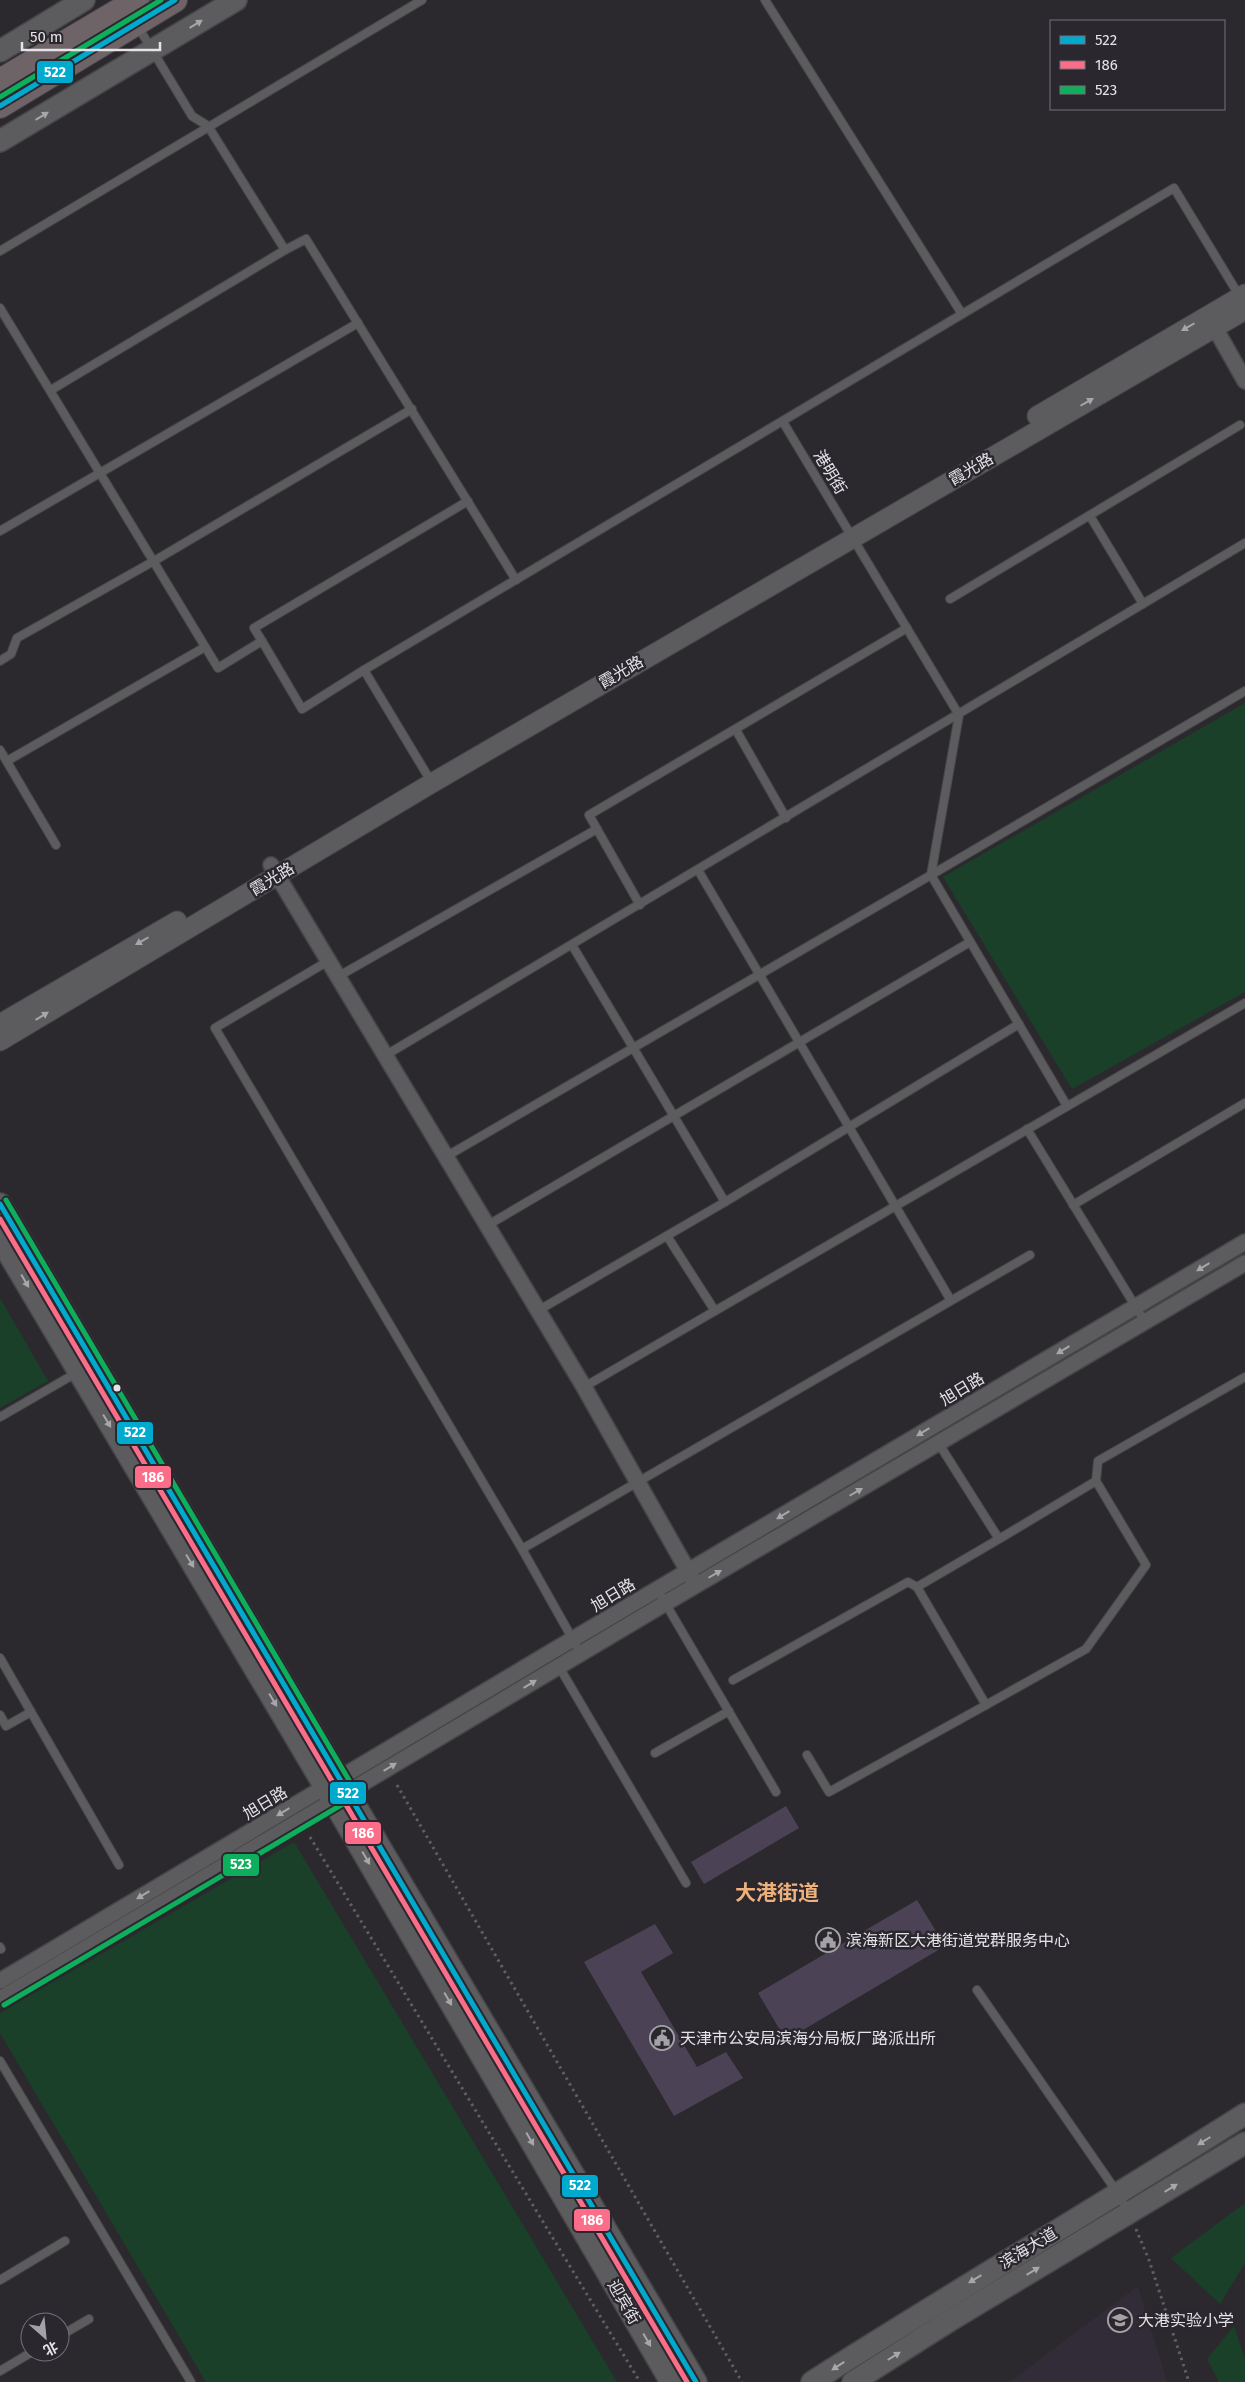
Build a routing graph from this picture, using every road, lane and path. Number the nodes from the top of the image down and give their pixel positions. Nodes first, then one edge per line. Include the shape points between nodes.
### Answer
1 (84, 0) edge
2 (137, 0) edge
3 (175, 0) edge
4 (236, 0) edge
5 (422, 0) edge
6 (765, 0) edge
7 (136, 23) junction
8 (0, 51) edge
9 (151, 51) junction
10 (0, 81) edge
11 (0, 106) edge
12 (208, 126) junction
13 (0, 141) edge
14 (285, 250) junction
15 (0, 251) edge
16 (1244, 301) edge
17 (0, 308) edge
18 (962, 314) junction
19 (1211, 322) junction
20 (358, 323) junction
21 (1245, 382) edge
22 (51, 390) junction
23 (412, 410) junction
24 (783, 422) junction
25 (1240, 425) dead end
26 (100, 473) junction
27 (468, 501) junction
28 (1090, 516) junction
29 (0, 531) edge
30 (850, 532) junction
31 (1245, 543) edge
32 (154, 561) junction
33 (516, 580) junction
34 (950, 600) dead end
35 (1143, 604) junction
36 (907, 628) junction
37 (262, 642) junction
38 (205, 647) junction
39 (0, 661) edge
40 (364, 670) junction
41 (1245, 691) edge
42 (959, 714) junction
43 (736, 730) junction
44 (0, 750) edge
45 (6, 761) junction
46 (429, 778) junction
47 (786, 818) junction
48 (597, 829) junction
49 (56, 845) dead end
50 (274, 870) junction
51 (698, 870) junction
52 (931, 875) junction
53 (640, 904) junction
54 (970, 942) junction
55 (572, 944) junction
56 (330, 960) junction
57 (761, 974) junction
58 (339, 976) junction
59 (1245, 1003) edge
60 (0, 1024) edge
61 (1019, 1024) junction
62 (0, 1041) edge
63 (800, 1042) junction
64 (634, 1047) junction
65 (386, 1055) junction
66 (1245, 1103) edge
67 (1067, 1106) junction
68 (674, 1116) junction
69 (849, 1126) junction
70 (1027, 1129) junction
71 (447, 1156) junction
72 (725, 1202) junction
73 (0, 1204) edge
74 (1073, 1205) junction
75 (895, 1206) junction
76 (488, 1225) junction
77 (667, 1236) junction
78 (0, 1239) edge
79 (1245, 1242) edge
80 (1030, 1255) dead end
81 (1245, 1264) edge
82 (950, 1299) junction
83 (1135, 1307) junction
84 (538, 1310) junction
85 (716, 1311) junction
86 (1144, 1322) junction
87 (78, 1372) junction
88 (1245, 1377) edge
89 (584, 1387) junction
90 (0, 1417) edge
91 (939, 1444) junction
92 (637, 1481) junction
93 (1096, 1481) junction
94 (999, 1539) junction
95 (522, 1549) junction
96 (688, 1571) junction
97 (696, 1585) junction
98 (917, 1587) junction
99 (657, 1590) junction
100 (664, 1604) junction
101 (573, 1639) junction
102 (551, 1652) junction
103 (581, 1654) junction
104 (0, 1658) edge
105 (559, 1667) junction
106 (733, 1680) dead end
107 (986, 1705) junction
108 (728, 1711) junction
109 (31, 1712) junction
110 (0, 1715) edge
111 (3, 1728) edge
112 (655, 1753) dead end
113 (807, 1755) dead end
114 (397, 1785) dead end
115 (337, 1789) junction
116 (776, 1792) dead end
117 (310, 1836) dead end
118 (118, 1865) dead end
119 (686, 1883) dead end
120 (0, 1981) edge
121 (977, 1990) dead end
122 (0, 1999) edge
123 (0, 2061) edge
124 (1245, 2114) edge
125 (1245, 2143) edge
126 (1119, 2195) junction
127 (1129, 2214) junction
128 (65, 2241) dead end
129 (0, 2280) edge
130 (89, 2319) dead end
131 (70, 2330) edge
132 (20, 2359) edge
133 (0, 2371) edge
134 (191, 2382) edge
135 (640, 2382) edge
136 (671, 2382) edge
137 (696, 2382) edge
138 (742, 2382) edge
139 (812, 2382) edge
140 (853, 2382) edge
141 (1189, 2382) edge

1 - 8 main road
2 - 10 main road
3 - 7 main road
9 -> 4 main road
5 - 12 lane
6 - 18 lane
7 - 9 lane
7 - 11 main road
9 - 12 lane via 192,116
13 -> 9 main road
12 - 14 lane
12 - 15 lane
14 - 20 lane via 306,239
14 - 22 lane
16 - 18 lane via 1174,188
16 - 19 street, 霞光路
17 - 22 lane
18 - 24 lane
19 - 21 street
19 - 30 street, 霞光路
20 - 23 lane
20 - 26 lane
22 - 26 lane
23 - 27 lane
23 - 32 lane
24 - 30 lane, 港明街
24 - 33 lane
25 - 28 lane
26 - 29 lane
26 - 32 lane
27 - 33 lane
27 - 37 lane via 254,628
28 - 34 lane
28 - 35 lane
30 - 36 lane, 港明街
30 - 46 street, 霞光路
31 - 35 lane
32 - 38 lane
32 - 39 lane via 17,638 11,654
33 - 40 lane
35 - 42 lane
36 - 42 lane, 港明街
36 - 43 lane
37 - 38 lane via 218,668
37 - 40 lane via 302,708
38 - 45 lane
40 - 46 lane
41 - 52 lane
42 - 47 lane
42 - 52 lane
43 - 47 lane
43 - 48 lane via 589,815
44 - 45 lane
45 - 49 lane
46 - 50 street, 霞光路
47 - 51 lane
48 - 53 lane
48 - 58 lane
50 - 56 street
50 -> 60 street, 霞光路
62 -> 50 street, 霞光路
51 - 53 lane
51 - 57 lane
52 - 54 lane
52 - 57 lane
53 - 55 lane
54 - 61 lane
54 - 63 lane
55 - 64 lane
55 - 65 lane
56 - 58 street
56 - 95 lane via 215,1028
57 - 63 lane
57 - 64 lane
58 - 65 street
59 - 67 lane
61 - 67 lane
61 - 69 lane
63 - 68 lane
63 - 69 lane
64 - 68 lane
64 - 71 lane
65 - 71 street
66 - 74 lane
67 - 70 lane
68 - 72 lane
68 - 76 lane
69 - 72 lane
69 - 75 lane
70 - 74 lane
70 - 75 lane
71 - 76 street
72 - 77 lane
73 - 115 main road, 迎宾街
74 - 83 lane
75 - 82 lane
75 - 85 lane
76 - 84 street
77 - 84 lane
77 - 85 lane
78 -> 87 main road, 迎宾街
79 -> 83 street, 旭日路
80 - 82 lane
81 - 86 street, 旭日路
82 - 92 lane
83 - 86 lane
83 -> 96 street, 旭日路
84 - 89 street
85 - 89 lane
86 - 91 street, 旭日路
87 - 90 lane
87 -> 115 main road, 迎宾街
88 - 93 lane via 1098,1461
89 - 92 street
91 - 94 lane
97 -> 91 street, 旭日路
92 - 95 lane
92 - 96 street
93 - 94 lane
93 - 107 lane via 1146,1565 1086,1649
94 - 98 lane
95 - 101 lane
96 - 97 street
96 - 99 street, 旭日路
97 - 100 street, 旭日路
98 - 106 lane via 908,1582
98 - 107 lane
99 - 100 lane
99 - 101 street, 旭日路
100 - 103 street, 旭日路
100 - 108 lane
101 - 102 street, 旭日路
101 - 103 lane
102 - 105 lane
102 - 115 street, 旭日路
103 - 105 street, 旭日路
104 - 109 lane
115 -> 105 street, 旭日路
105 - 119 lane
107 - 113 lane via 829,1792
108 - 112 lane
108 - 116 lane
109 - 111 lane
109 - 118 lane
110 - 111 lane
114 - 138 path
115 -> 120 street, 旭日路
115 - 122 street, 旭日路
115 -> 136 main road, 迎宾街
115 - 137 main road, 迎宾街
117 - 135 path
121 - 126 lane
123 - 134 lane
124 -> 126 main road, 滨海大道
127 -> 125 main road
126 - 127 lane
126 -> 139 main road, 滨海大道 via 941,2300
140 -> 127 main road
127 - 141 path via 1149,2260
128 - 129 lane
130 - 131 lane
132 - 133 lane

